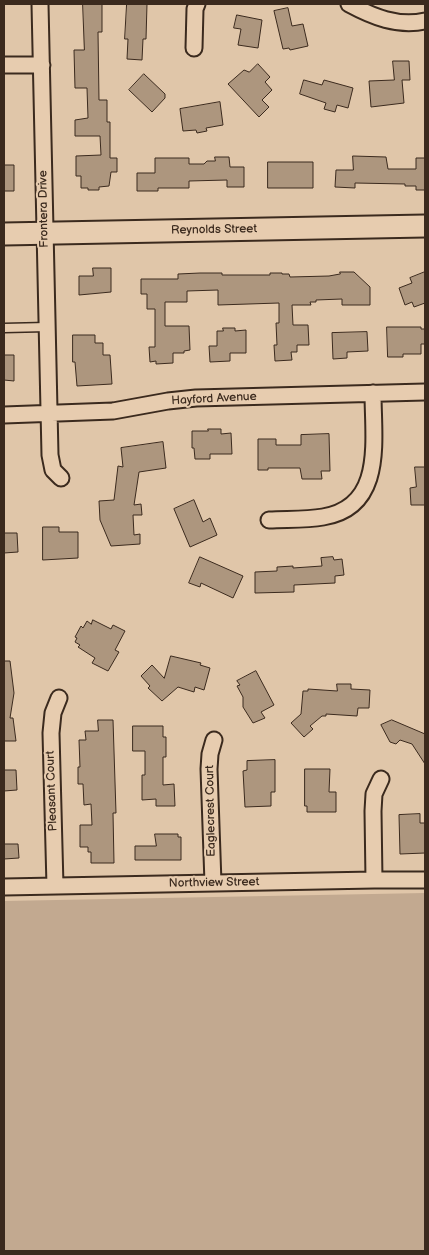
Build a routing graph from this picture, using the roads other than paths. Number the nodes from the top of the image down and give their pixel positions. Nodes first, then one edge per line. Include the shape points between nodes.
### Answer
1 (40, 4) edge
2 (197, 4) edge
3 (349, 4) edge
4 (425, 21) edge
5 (194, 48) dead end
6 (42, 64) junction
7 (4, 65) edge
8 (425, 226) edge
9 (4, 234) edge
10 (45, 234) junction
11 (47, 327) junction
12 (4, 328) edge
13 (425, 392) edge
14 (373, 393) junction
15 (48, 414) junction
16 (4, 415) edge
17 (61, 478) dead end
18 (269, 520) dead end
19 (59, 698) dead end
20 (214, 740) dead end
21 (381, 779) dead end
22 (374, 880) junction
23 (425, 880) edge
24 (213, 883) junction
25 (55, 886) junction
26 (4, 887) edge

1 - 6 street, Frontera Drive
2 - 5 street
3 - 4 street via 388,21 414,24
6 - 7 street
6 - 10 street, Frontera Drive
8 - 10 street, Reynolds Street
9 - 10 street, Reynolds Street
10 - 11 street, Frontera Drive
11 - 12 lane
11 - 15 street, Frontera Drive
13 - 14 street, Hayford Avenue
14 - 15 street, Hayford Avenue via 196,398 113,411
14 - 18 street via 373,467 368,484 357,500 342,512 323,517
15 - 16 street, Hayford Avenue
15 - 17 street, Frontera Drive via 53,470
19 - 25 street, Pleasant Court via 52,713 51,734
20 - 24 street, Eaglecrest Court via 209,769
21 - 22 street via 374,794
22 - 23 street, Northview Street
22 - 24 street, Northview Street
24 - 25 street, Northview Street
25 - 26 street, Northview Street

